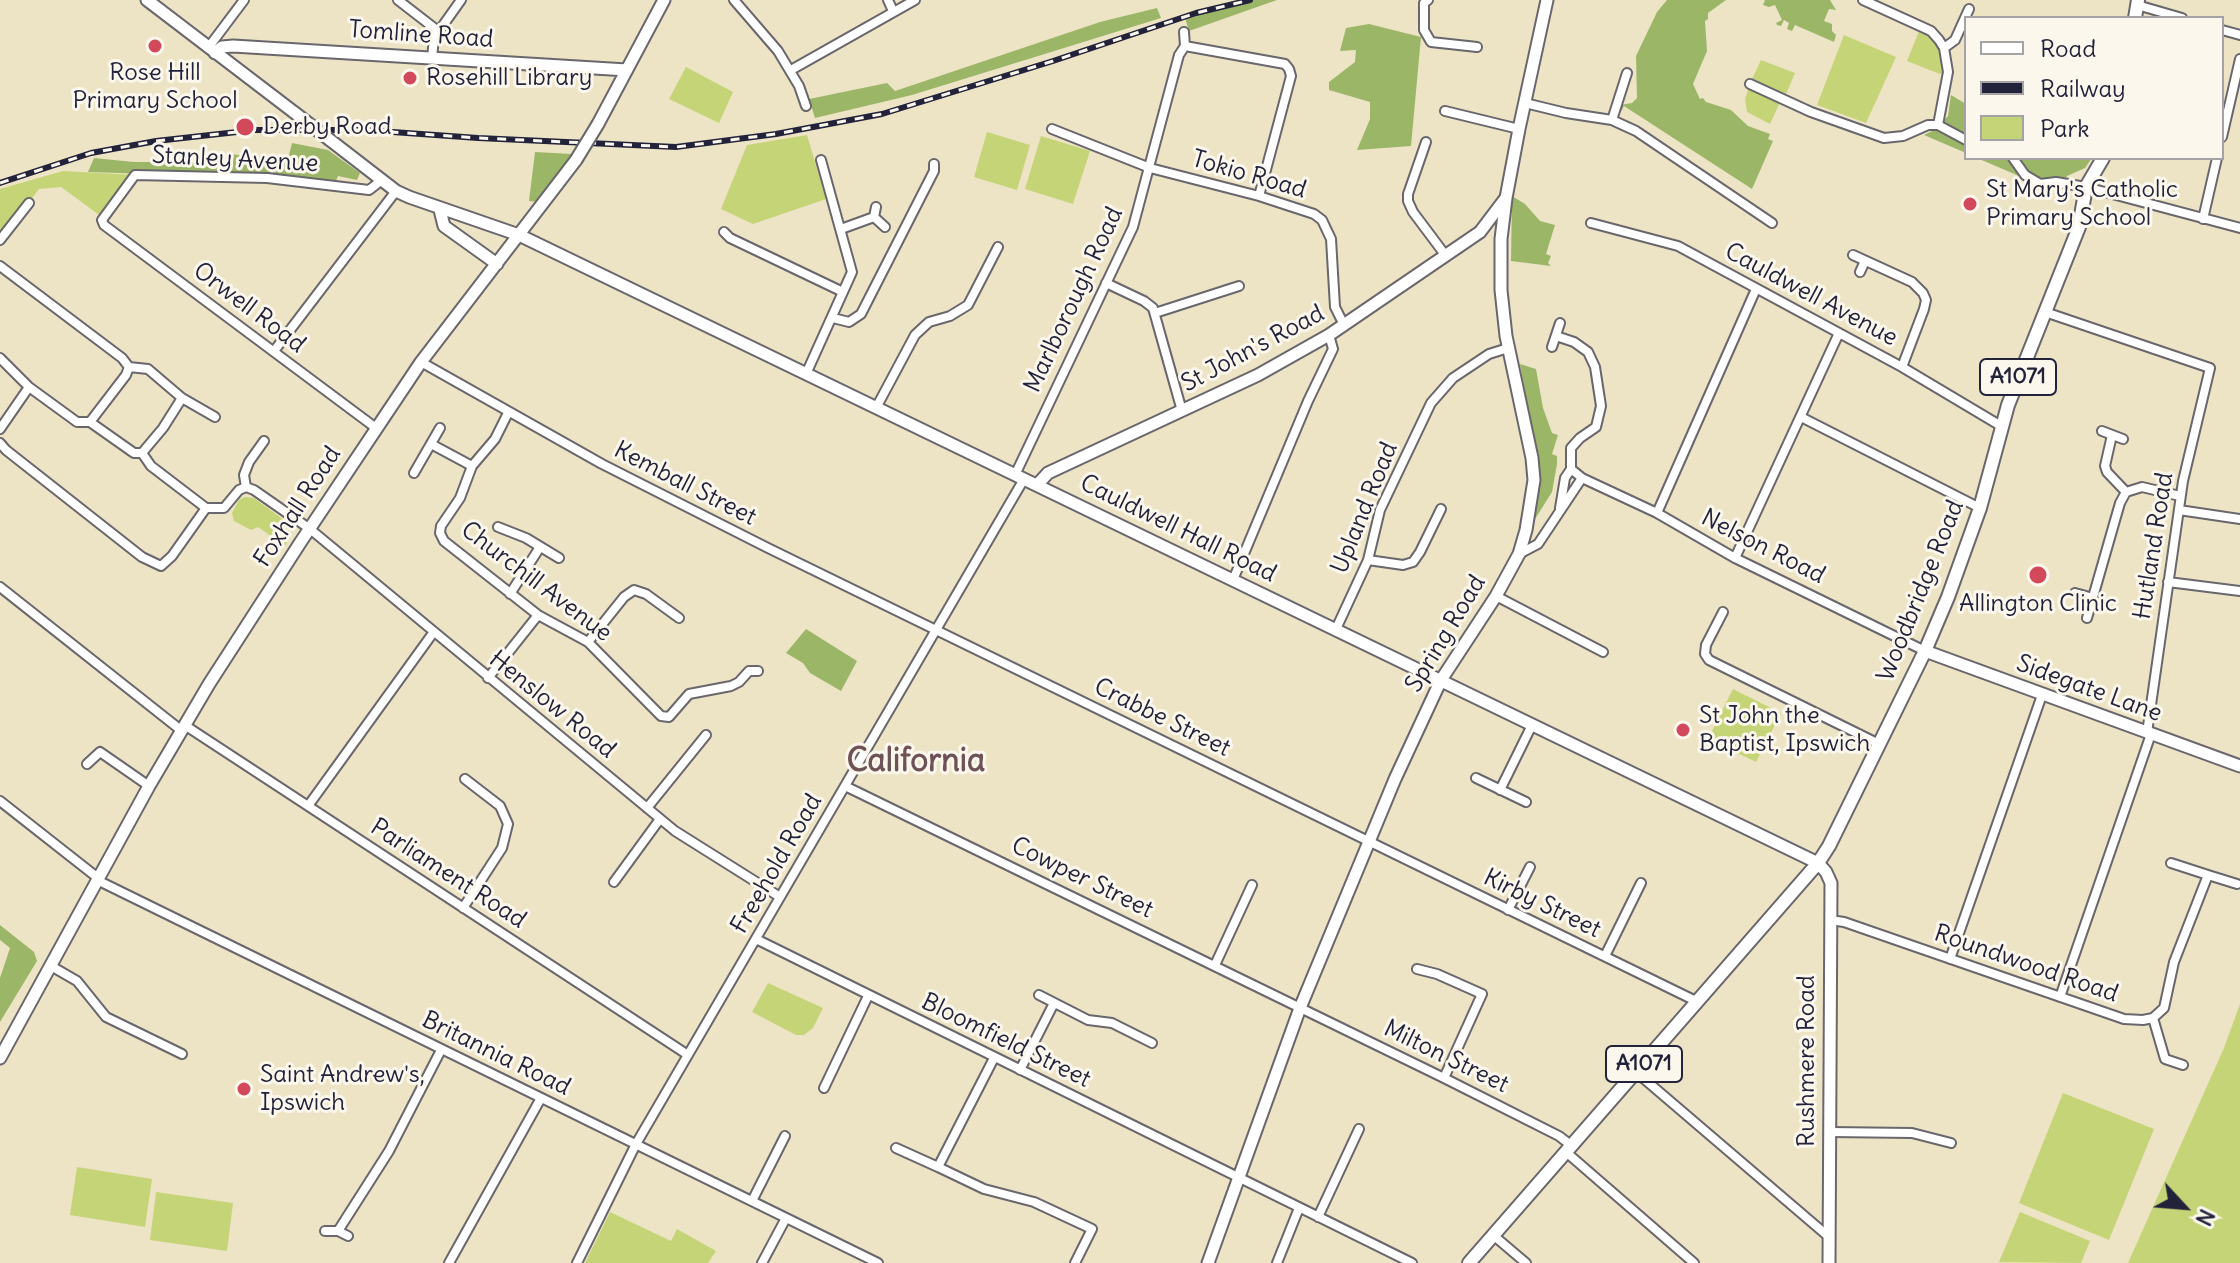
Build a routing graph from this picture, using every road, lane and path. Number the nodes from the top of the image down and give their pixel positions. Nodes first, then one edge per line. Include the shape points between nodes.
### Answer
1 (147, 0) edge
2 (244, 0) edge
3 (398, 0) edge
4 (461, 0) edge
5 (734, 0) edge
6 (888, 0) edge
7 (915, 0) edge
8 (1428, 0) edge
9 (1547, 0) edge
10 (1863, 0) edge
11 (658, 3) edge
12 (2137, 8) edge
13 (1969, 9) dead end
14 (893, 11) junction
15 (1966, 16) edge
16 (2173, 16) edge
17 (1964, 20) edge
18 (438, 31) junction
19 (1184, 32) dead end
20 (1185, 46) junction
21 (1477, 47) dead end
22 (1944, 48) junction
23 (212, 51) junction
24 (432, 58) junction
25 (2240, 59) edge
26 (627, 70) junction
27 (791, 70) junction
28 (1627, 73) dead end
29 (1750, 84) dead end
30 (1525, 103) junction
31 (806, 106) dead end
32 (1445, 111) dead end
33 (1612, 120) junction
34 (2224, 120) edge
35 (1938, 125) junction
36 (1052, 129) dead end
37 (1519, 129) junction
38 (1964, 139) edge
39 (1426, 142) dead end
40 (821, 160) dead end
41 (2014, 160) edge
42 (2102, 160) edge
43 (2217, 160) edge
44 (934, 164) dead end
45 (1150, 168) junction
46 (382, 180) junction
47 (2086, 187) junction
48 (396, 191) junction
49 (1259, 196) junction
50 (1506, 198) junction
51 (29, 203) dead end
52 (876, 207) dead end
53 (440, 210) junction
54 (102, 217) joint
55 (874, 217) junction
56 (2203, 219) junction
57 (1591, 223) dead end
58 (1772, 223) dead end
59 (885, 227) dead end
60 (2240, 228) edge
61 (841, 229) junction
62 (724, 232) dead end
63 (1480, 232) junction
64 (519, 235) junction
65 (1501, 239) junction
66 (0, 240) edge
67 (998, 247) dead end
68 (1853, 255) dead end
69 (1446, 256) junction
70 (1865, 261) junction
71 (497, 264) junction
72 (0, 266) edge
73 (1860, 272) dead end
74 (1106, 283) junction
75 (1239, 286) dead end
76 (1756, 289) junction
77 (843, 292) junction
78 (2045, 312) junction
79 (1155, 313) junction
80 (833, 318) junction
81 (1560, 323) dead end
82 (1344, 325) junction
83 (1839, 333) junction
84 (1329, 335) junction
85 (1556, 336) junction
86 (1552, 347) dead end
87 (1508, 348) junction
88 (274, 351) junction
89 (0, 358) edge
90 (421, 362) junction
91 (129, 367) junction
92 (1902, 367) junction
93 (806, 374) junction
94 (29, 387) junction
95 (182, 398) junction
96 (876, 408) junction
97 (1182, 411) junction
98 (508, 413) junction
99 (215, 417) dead end
100 (1801, 417) junction
101 (90, 422) junction
102 (2001, 426) junction
103 (376, 428) junction
104 (440, 428) dead end
105 (0, 429) edge
106 (2102, 431) dead end
107 (2112, 435) junction
108 (2123, 439) dead end
109 (264, 441) dead end
110 (0, 443) edge
111 (431, 444) junction
112 (142, 453) junction
113 (472, 466) junction
114 (1571, 469) junction
115 (414, 473) dead end
116 (1020, 477) junction
117 (1582, 478) junction
118 (1037, 485) junction
119 (246, 487) junction
120 (2126, 492) junction
121 (2180, 496) junction
122 (206, 508) junction
123 (1980, 508) junction
124 (1441, 509) dead end
125 (1560, 509) junction
126 (2179, 510) junction
127 (1657, 513) junction
128 (2240, 519) edge
129 (498, 527) dead end
130 (310, 529) junction
131 (540, 547) junction
132 (1519, 554) junction
133 (559, 558) dead end
134 (1735, 558) junction
135 (1368, 560) junction
136 (1233, 580) junction
137 (2168, 582) junction
138 (0, 587) edge
139 (2240, 591) edge
140 (2075, 593) dead end
141 (510, 594) junction
142 (1496, 596) junction
143 (2093, 598) junction
144 (1723, 612) dead end
145 (538, 615) junction
146 (679, 618) dead end
147 (2087, 618) dead end
148 (1336, 629) junction
149 (937, 631) junction
150 (433, 633) junction
151 (588, 642) junction
152 (1925, 651) junction
153 (1603, 652) dead end
154 (744, 663) dead end
155 (758, 671) dead end
156 (745, 675) junction
157 (488, 678) junction
158 (1441, 680) junction
159 (2042, 695) junction
160 (1532, 725) junction
161 (184, 728) junction
162 (2149, 734) junction
163 (706, 735) dead end
164 (1879, 744) junction
165 (87, 764) dead end
166 (2240, 766) edge
167 (1476, 778) dead end
168 (465, 779) dead end
169 (149, 786) junction
170 (845, 786) junction
171 (1500, 790) junction
172 (0, 801) edge
173 (1526, 802) dead end
174 (308, 806) junction
175 (647, 808) junction
176 (660, 819) junction
177 (1368, 842) junction
178 (1818, 863) junction
179 (2171, 863) dead end
180 (1530, 867) dead end
181 (2208, 875) junction
182 (98, 879) junction
183 (614, 882) dead end
184 (1641, 883) dead end
185 (2237, 884) dead end
186 (1252, 885) dead end
187 (780, 897) junction
188 (463, 908) junction
189 (1508, 910) junction
190 (1830, 920) junction
191 (756, 939) junction
192 (1605, 956) junction
193 (1950, 959) junction
194 (1215, 965) junction
195 (51, 966) junction
196 (1417, 969) dead end
197 (1039, 995) dead end
198 (868, 996) junction
199 (2060, 997) junction
200 (1698, 1002) junction
201 (1054, 1003) junction
202 (1300, 1008) junction
203 (2153, 1018) junction
204 (1152, 1043) dead end
205 (441, 1050) junction
206 (182, 1054) dead end
207 (688, 1055) junction
208 (0, 1058) edge
209 (994, 1058) junction
210 (2183, 1065) dead end
211 (1020, 1070) junction
212 (1636, 1072) junction
213 (1444, 1078) junction
214 (824, 1088) dead end
215 (541, 1098) junction
216 (1359, 1129) dead end
217 (1830, 1132) junction
218 (785, 1136) dead end
219 (1951, 1143) dead end
220 (636, 1144) junction
221 (896, 1148) dead end
222 (1569, 1149) junction
223 (938, 1167) junction
224 (1239, 1178) junction
225 (752, 1201) junction
226 (1299, 1208) junction
227 (1318, 1217) junction
228 (786, 1218) junction
229 (1092, 1229) junction
230 (325, 1231) dead end
231 (338, 1231) junction
232 (1104, 1235) dead end
233 (1493, 1235) junction
234 (348, 1236) dead end
235 (1829, 1237) junction
236 (875, 1262) edge
237 (449, 1263) edge
238 (577, 1263) edge
239 (762, 1263) edge
240 (1075, 1263) edge
241 (1208, 1263) edge
242 (1277, 1263) edge
243 (1412, 1263) edge
244 (1469, 1263) edge
245 (1526, 1263) edge
246 (1694, 1263) edge
247 (1829, 1263) edge

1 - 23 street
2 - 23 street
3 - 18 street
4 - 18 street
5 - 27 street
6 - 14 street
7 - 14 street
8 - 21 street via 1424,30 1431,42
9 - 30 street, Spring Road
10 - 22 street via 1931,31
11 - 26 street, Foxhall Road
12 - 16 street
13 - 15 street
14 - 27 street
17 - 22 street via 1955,40
18 - 24 street
19 - 20 street
20 - 45 street, Marlborough Road
20 - 49 street via 1285,64 1289,69
22 - 35 street via 1948,72
23 - 24 street, Tomline Road via 233,46
23 - 46 street, bridge
24 - 26 street, Tomline Road
25 - 34 street
26 - 64 street, Foxhall Road, bridge via 576,160
27 - 31 street
28 - 33 street
29 - 35 street via 1884,138
30 - 33 street
30 - 37 street, Spring Road
32 - 37 street
33 - 58 street via 1650,139
35 - 38 street
36 - 45 street, Tokio Road
37 - 50 street, Spring Road
39 - 69 street via 1408,201
40 - 61 street
41 - 47 street via 2040,184
42 - 47 main road, A1071
43 - 56 street
44 - 80 street via 861,314 845,323
45 - 49 street, Tokio Road
45 - 74 street, Marlborough Road via 1133,227
46 - 48 street
46 - 54 street, Stanley Avenue via 369,190 267,178 135,175
47 - 56 street
47 - 78 main road, Woodbridge Road / A1071 via 2079,227
48 - 53 street
48 - 88 street
49 - 82 street, Tokio Road via 1314,214 1327,227 1335,307
50 - 63 street, St John's Road
50 - 65 street, Spring Road
51 - 66 street
52 - 55 street
53 - 64 street
53 - 71 street via 444,226
54 - 88 street, Orwell Road via 104,225
55 - 59 street
55 - 61 street
56 - 60 street
57 - 76 street, Cauldwell Avenue via 1678,246
61 - 77 street via 852,266
62 - 77 street
63 - 65 street
63 - 69 street, St John's Road
64 - 71 street, Foxhall Road
64 - 93 street, Cauldwell Hall Road
65 - 87 street, Spring Road
67 - 96 street via 968,305 919,329
68 - 70 street
69 - 82 street, St John's Road
70 - 73 street
70 - 92 street via 1912,282 1926,300
71 - 90 street, Foxhall Road
72 - 91 street
74 - 79 street via 1144,301
74 - 116 street, Marlborough Road
75 - 79 street
76 - 83 street, Cauldwell Avenue
76 - 127 street
77 - 80 street
78 - 102 main road, Woodbridge Road / A1071
78 - 121 street, Hutland Road via 2210,368
79 - 97 street
80 - 93 street
81 - 85 street
82 - 84 street, St John's Road
83 - 92 street, Cauldwell Avenue
83 - 100 street
84 - 97 street, St John's Road
84 - 136 street via 1333,349
85 - 86 street
85 - 114 street via 1588,352 1601,406 1596,427 1571,448
87 - 132 street, Spring Road via 1534,480
87 - 135 street, Upland Road via 1474,363 1436,396 1380,510
88 - 103 street, Orwell Road
89 - 94 street
90 - 98 street, Kemball Street
90 - 103 street, Foxhall Road
91 - 95 street via 148,369
91 - 101 street
92 - 102 street, Cauldwell Avenue
93 - 96 street, Cauldwell Hall Road
94 - 101 street via 77,422
94 - 105 street
95 - 99 street
95 - 112 street
96 - 116 street, Cauldwell Hall Road
97 - 118 street, St John's Road via 1048,473
98 - 113 street, Churchill Avenue
98 - 149 street, Kemball Street
100 - 123 street
100 - 134 street
101 - 112 street via 134,453
102 - 123 main road, Woodbridge Road / A1071
103 - 130 street, Foxhall Road
104 - 111 street
106 - 107 street
107 - 108 street
107 - 120 street via 2105,466
109 - 119 street via 249,462
110 - 122 street via 142,557 161,566
111 - 113 street
111 - 115 street
112 - 122 street
113 - 141 street, Churchill Avenue via 440,533
114 - 117 street, Nelson Road
114 - 125 street
116 - 118 street, Cauldwell Hall Road
116 - 149 street, Freehold Road
117 - 125 street
117 - 127 street, Nelson Road
118 - 136 street, Cauldwell Hall Road
119 - 122 street via 224,508
119 - 130 street, Henslow Road
120 - 121 street via 2142,487
120 - 143 street
121 - 126 street, Hutland Road
123 - 152 main road, Woodbridge Road / A1071
124 - 135 street via 1413,562
125 - 132 street via 1536,546
126 - 128 street
126 - 137 street, Hutland Road
127 - 134 street, Nelson Road
129 - 131 street
130 - 150 street, Henslow Road
130 - 161 street, Foxhall Road
131 - 133 street
131 - 141 street
132 - 142 street, Spring Road
134 - 152 street, Nelson Road
135 - 148 street, Upland Road
136 - 148 street, Cauldwell Hall Road
137 - 139 street
137 - 162 street, Hutland Road
138 - 161 street, Parliament Road
140 - 143 street
141 - 145 street, Churchill Avenue
142 - 153 street
142 - 158 street, Spring Road
143 - 147 street
144 - 164 street via 1706,645 1709,660
145 - 151 street, Churchill Avenue
145 - 157 street
146 - 151 street via 634,590
148 - 158 street, Cauldwell Hall Road
149 - 170 street, Freehold Road
149 - 177 street, Crabbe Street
150 - 157 street, Henslow Road
150 - 174 street
151 - 156 street, Churchill Avenue via 661,716 669,717 689,694 731,686
152 - 159 street, Sidegate Lane
152 - 164 main road, Woodbridge Road / A1071
154 - 156 street
155 - 156 street
157 - 175 street, Henslow Road
158 - 160 street, Cauldwell Hall Road
158 - 177 street, Spring Road
159 - 162 street, Sidegate Lane
159 - 193 street
160 - 171 street
160 - 178 street, Cauldwell Hall Road
161 - 169 street, Foxhall Road
161 - 174 street, Parliament Road
162 - 166 street, Sidegate Lane
162 - 199 street, Hutland Road
163 - 175 street
164 - 178 main road, Woodbridge Road / A1071
165 - 169 street via 100,752
167 - 171 street
168 - 188 street via 500,806 508,824 502,848
169 - 182 street, Foxhall Road
170 - 187 street, Freehold Road
170 - 194 street, Cowper Street
171 - 173 street
172 - 182 street, Britannia Road
174 - 188 street, Parliament Road
175 - 176 street, Henslow Road
176 - 183 street
176 - 187 street, Henslow Road
177 - 189 street, Kirby Street
177 - 202 street, Spring Road
178 - 190 street, Rushmere Road via 1831,883
178 - 200 main road, Woodbridge Road / A1071
179 - 181 street
180 - 189 street
181 - 185 street
181 - 203 street via 2174,962 2164,1008
182 - 195 street, Foxhall Road
182 - 205 street, Britannia Road
184 - 192 street
186 - 194 street
187 - 191 street, Freehold Road
188 - 207 street, Parliament Road
189 - 192 street, Kirby Street
190 - 193 street, Roundwood Road
190 - 217 street, Rushmere Road
191 - 198 street, Bloomfield Street
191 - 207 street, Freehold Road
192 - 200 street, Kirby Street
193 - 199 street, Roundwood Road
194 - 202 street, Cowper Street
195 - 206 street via 77,981 106,1017
195 - 208 street, Foxhall Road
196 - 213 street via 1482,994
197 - 201 street
198 - 209 street, Bloomfield Street
198 - 214 street
199 - 203 street, Roundwood Road via 2124,1019
200 - 212 main road, Woodbridge Road / A1071
201 - 204 street
201 - 211 street
202 - 213 street, Milton Street
202 - 224 street, Spring Road
203 - 210 street via 2165,1059
205 - 215 street, Britannia Road
205 - 231 street via 389,1151
207 - 220 street, Freehold Road
209 - 211 street, Bloomfield Street
209 - 223 street
211 - 224 street, Bloomfield Street
212 - 222 main road, Woodbridge Road / A1071
212 - 235 street
213 - 222 street, Milton Street via 1559,1136
215 - 220 street, Britannia Road
215 - 237 street
216 - 227 street
217 - 219 street via 1912,1133
217 - 235 street, Rushmere Road
218 - 225 street
220 - 225 street, Britannia Road
220 - 238 street, Freehold Road
221 - 223 street
222 - 233 main road, Woodbridge Road / A1071
222 - 246 street, Milton Street
223 - 229 street
224 - 226 street, Bloomfield Street
224 - 241 street, Spring Road
225 - 228 street, Britannia Road
226 - 227 street, Bloomfield Street
226 - 242 street
227 - 243 street, Bloomfield Street
228 - 236 street, Britannia Road
228 - 239 street
229 - 232 street
229 - 240 street
230 - 231 street
231 - 234 street
233 - 244 main road, Woodbridge Road / A1071
233 - 245 street
235 - 247 street, Rushmere Road

